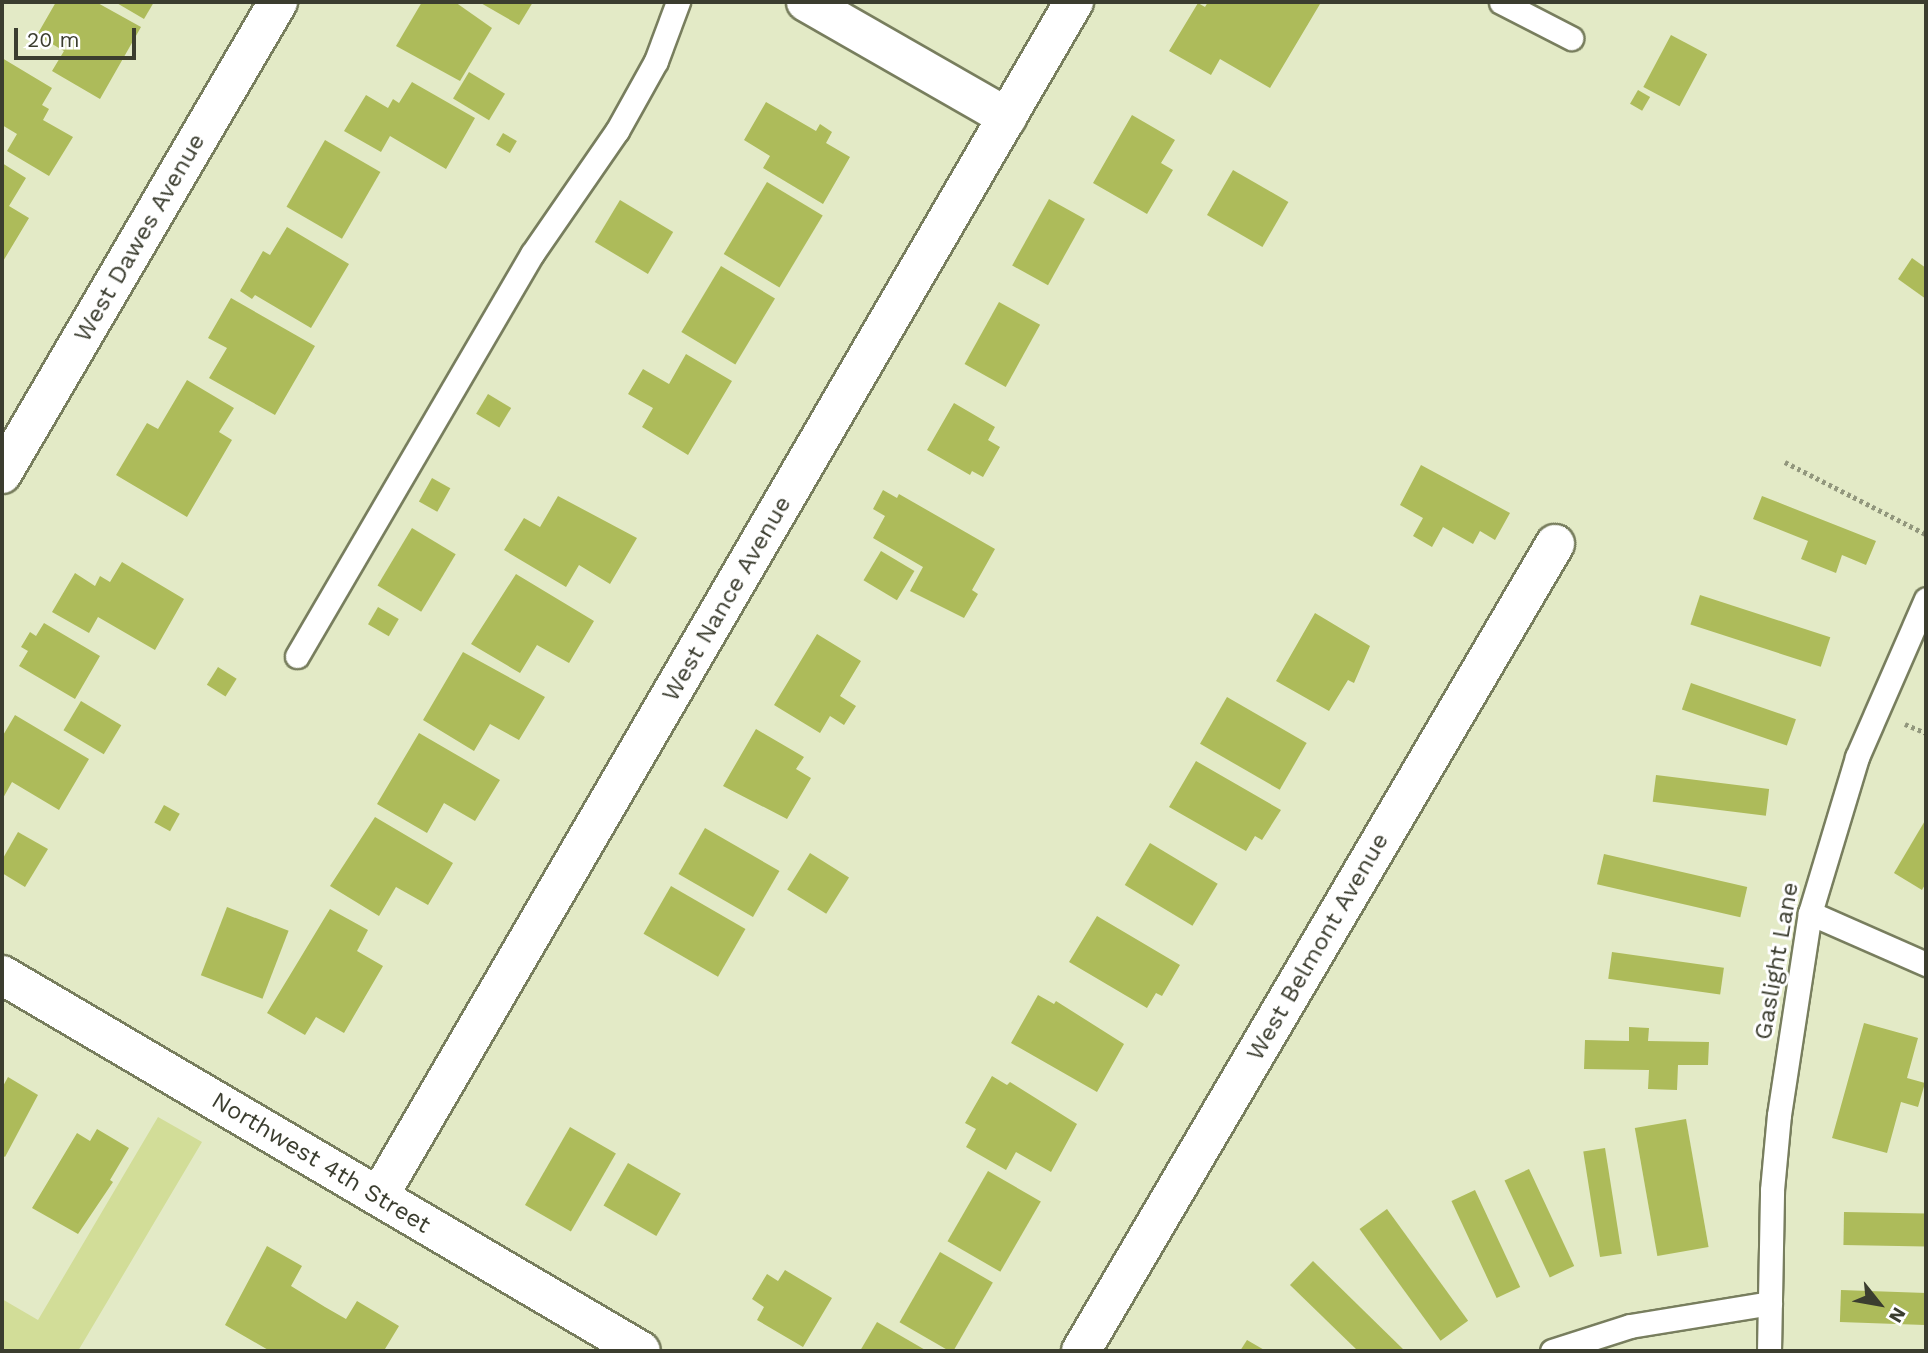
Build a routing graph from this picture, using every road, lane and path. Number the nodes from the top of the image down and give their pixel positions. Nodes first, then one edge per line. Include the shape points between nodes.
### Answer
1 (278, 2) edge
2 (678, 2) edge
3 (806, 2) edge
4 (1074, 2) edge
5 (1501, 2) edge
6 (1571, 38) dead end
7 (1007, 117) junction
8 (1785, 462) dead end
9 (2, 474) edge
10 (1926, 534) edge
11 (1555, 544) dead end
12 (1926, 599) edge
13 (297, 656) dead end
14 (1810, 913) junction
15 (1926, 964) edge
16 (2, 975) edge
17 (379, 1196) junction
18 (1770, 1303) junction
19 (641, 1351) edge
20 (1081, 1351) edge
21 (1552, 1351) edge
22 (1769, 1351) edge

1 - 9 street, West Dawes Avenue
2 - 13 lane via 656,61 617,131 533,254
3 - 7 street
4 - 7 street, West Nance Avenue
5 - 6 lane
7 - 17 street, West Nance Avenue
8 - 10 path
11 - 20 street, West Belmont Avenue
12 - 14 lane, Gaslight Lane via 1857,757
14 - 15 lane
14 - 18 lane, Gaslight Lane via 1779,1115
16 - 17 street, Northwest 4th Street
17 - 19 street, Northwest 4th Street
18 - 21 lane via 1630,1326
18 - 22 lane, Gaslight Lane

